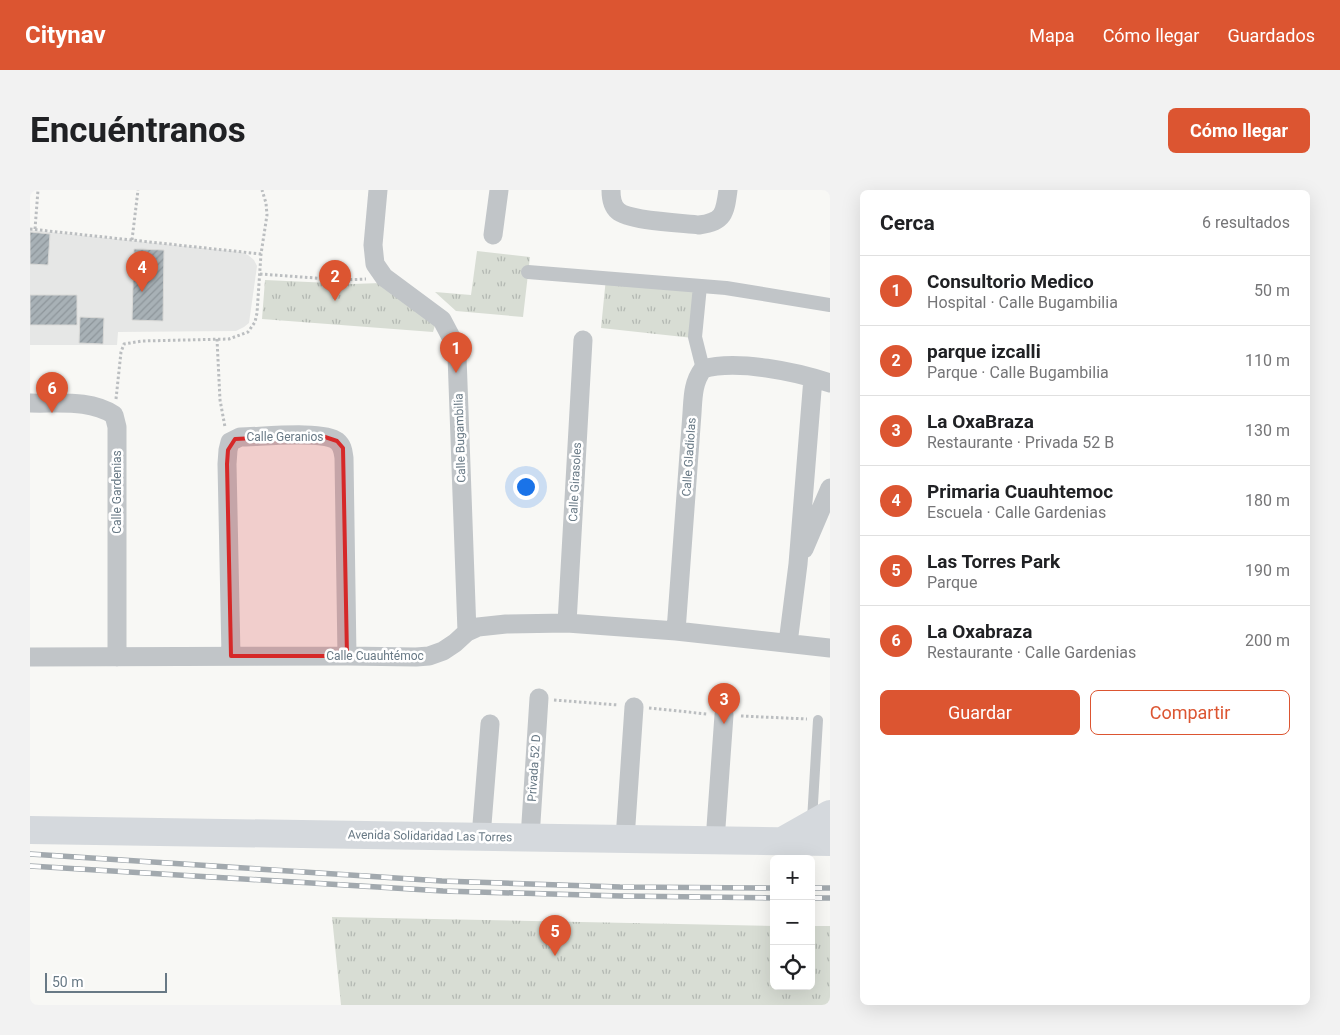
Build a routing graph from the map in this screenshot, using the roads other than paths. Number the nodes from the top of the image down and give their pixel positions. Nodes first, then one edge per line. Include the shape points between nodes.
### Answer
1 (378, 190) edge
2 (499, 190) edge
3 (611, 190) edge
4 (728, 190) edge
5 (493, 235) dead end
6 (528, 272) dead end
7 (700, 286) junction
8 (830, 305) edge
9 (582, 340) dead end
10 (703, 369) junction
11 (822, 380) edge
12 (30, 403) edge
13 (830, 488) edge
14 (798, 564) junction
15 (567, 623) junction
16 (467, 632) junction
17 (676, 632) junction
18 (788, 643) junction
19 (830, 648) edge
20 (231, 656) junction
21 (347, 656) junction
22 (30, 657) edge
23 (117, 657) junction
24 (539, 698) road end
25 (634, 707) road end
26 (724, 715) road end
27 (818, 720) road end
28 (490, 724) dead end
29 (824, 827) edge
30 (30, 830) edge
31 (481, 837) junction
32 (530, 838) junction
33 (625, 839) junction
34 (715, 841) junction

1 - 16 street, Calle Bugambilia via 372,254 375,264 384,277 442,320 457,356
2 - 5 street
3 - 4 street via 613,205 620,213 699,225 710,224 723,215
6 - 7 street
7 - 8 street
7 - 10 street via 695,337
9 - 15 street, Calle Girasoles
10 - 11 street via 724,365
10 - 17 street, Calle Gladiolas via 694,386
11 - 14 street
12 - 23 street, Calle Gardenias via 93,404 114,415 118,445
13 - 14 street
14 - 18 street
15 - 16 street, Calle Cuauhtémoc via 490,625
15 - 17 street, Calle Cuauhtémoc
16 - 21 street, Calle Cuauhtémoc via 455,643 429,656
17 - 18 street, Calle Cuauhtémoc
18 - 19 street, Calle Cuauhtémoc
20 - 21 street, Calle Cuauhtémoc
20 - 21 street, Calle Geranios via 226,464 230,442 240,437 319,435 337,441 343,448
20 - 23 street, Calle Cuauhtémoc
22 - 23 street, Calle Cuauhtémoc
24 - 32 street, Privada 52 D
25 - 33 street
26 - 34 street
27 - 29 lane
28 - 31 street
29 - 34 main road, Avenida Solidaridad Las Torres via 782,842
30 - 31 main road, Avenida Solidaridad Las Torres
31 - 32 main road, Avenida Solidaridad Las Torres
32 - 33 main road, Avenida Solidaridad Las Torres
33 - 34 main road, Avenida Solidaridad Las Torres

